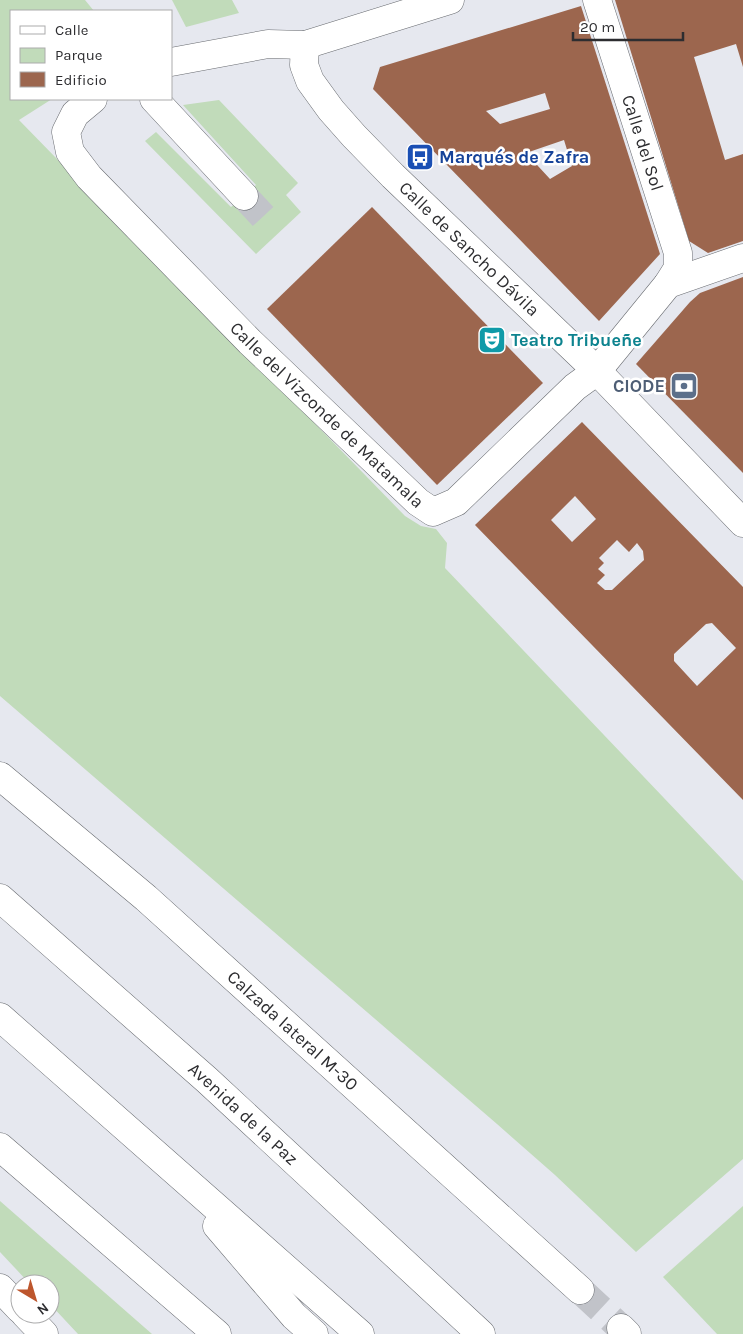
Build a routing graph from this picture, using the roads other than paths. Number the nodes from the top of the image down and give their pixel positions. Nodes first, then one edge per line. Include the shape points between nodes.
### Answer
1 (450, 0) edge
2 (597, 0) edge
3 (305, 45) junction
4 (172, 62) edge
5 (92, 100) edge
6 (155, 100) edge
7 (244, 196) tunnel mouth
8 (743, 258) edge
9 (668, 284) junction
10 (597, 371) junction
11 (743, 523) edge
12 (0, 776) edge
13 (0, 898) edge
14 (0, 1017) edge
15 (144, 1142) junction
16 (0, 1147) edge
17 (0, 1288) edge
18 (580, 1290) tunnel mouth
19 (10, 1298) edge
20 (34, 1324) edge
21 (44, 1334) edge
22 (217, 1334) edge
23 (314, 1334) edge
24 (360, 1334) edge
25 (481, 1334) edge

1 - 3 main road
2 - 9 main road, Calle del Sol via 678,253 678,268
3 - 4 main road via 268,44
3 - 10 main road, Calle de Sancho Dávila via 304,65 310,81 354,136
5 - 10 main road, Calle del Vizconde de Matamala via 74,114 66,132 70,152 89,177 250,342 418,502 433,512 456,502 575,387
6 - 7 main road
8 - 9 main road
9 - 10 main road, Calle del Vizconde de Matamala
10 - 11 main road, Calle de Sancho Dávila
12 - 18 main road, Calzada lateral M-30 via 146,898
13 - 25 main road, Avenida de la Paz via 207,1080
14 - 15 main road
15 - 23 main road via 294,1316
15 - 24 main road
16 - 22 main road
17 - 19 main road
20 - 21 main road

